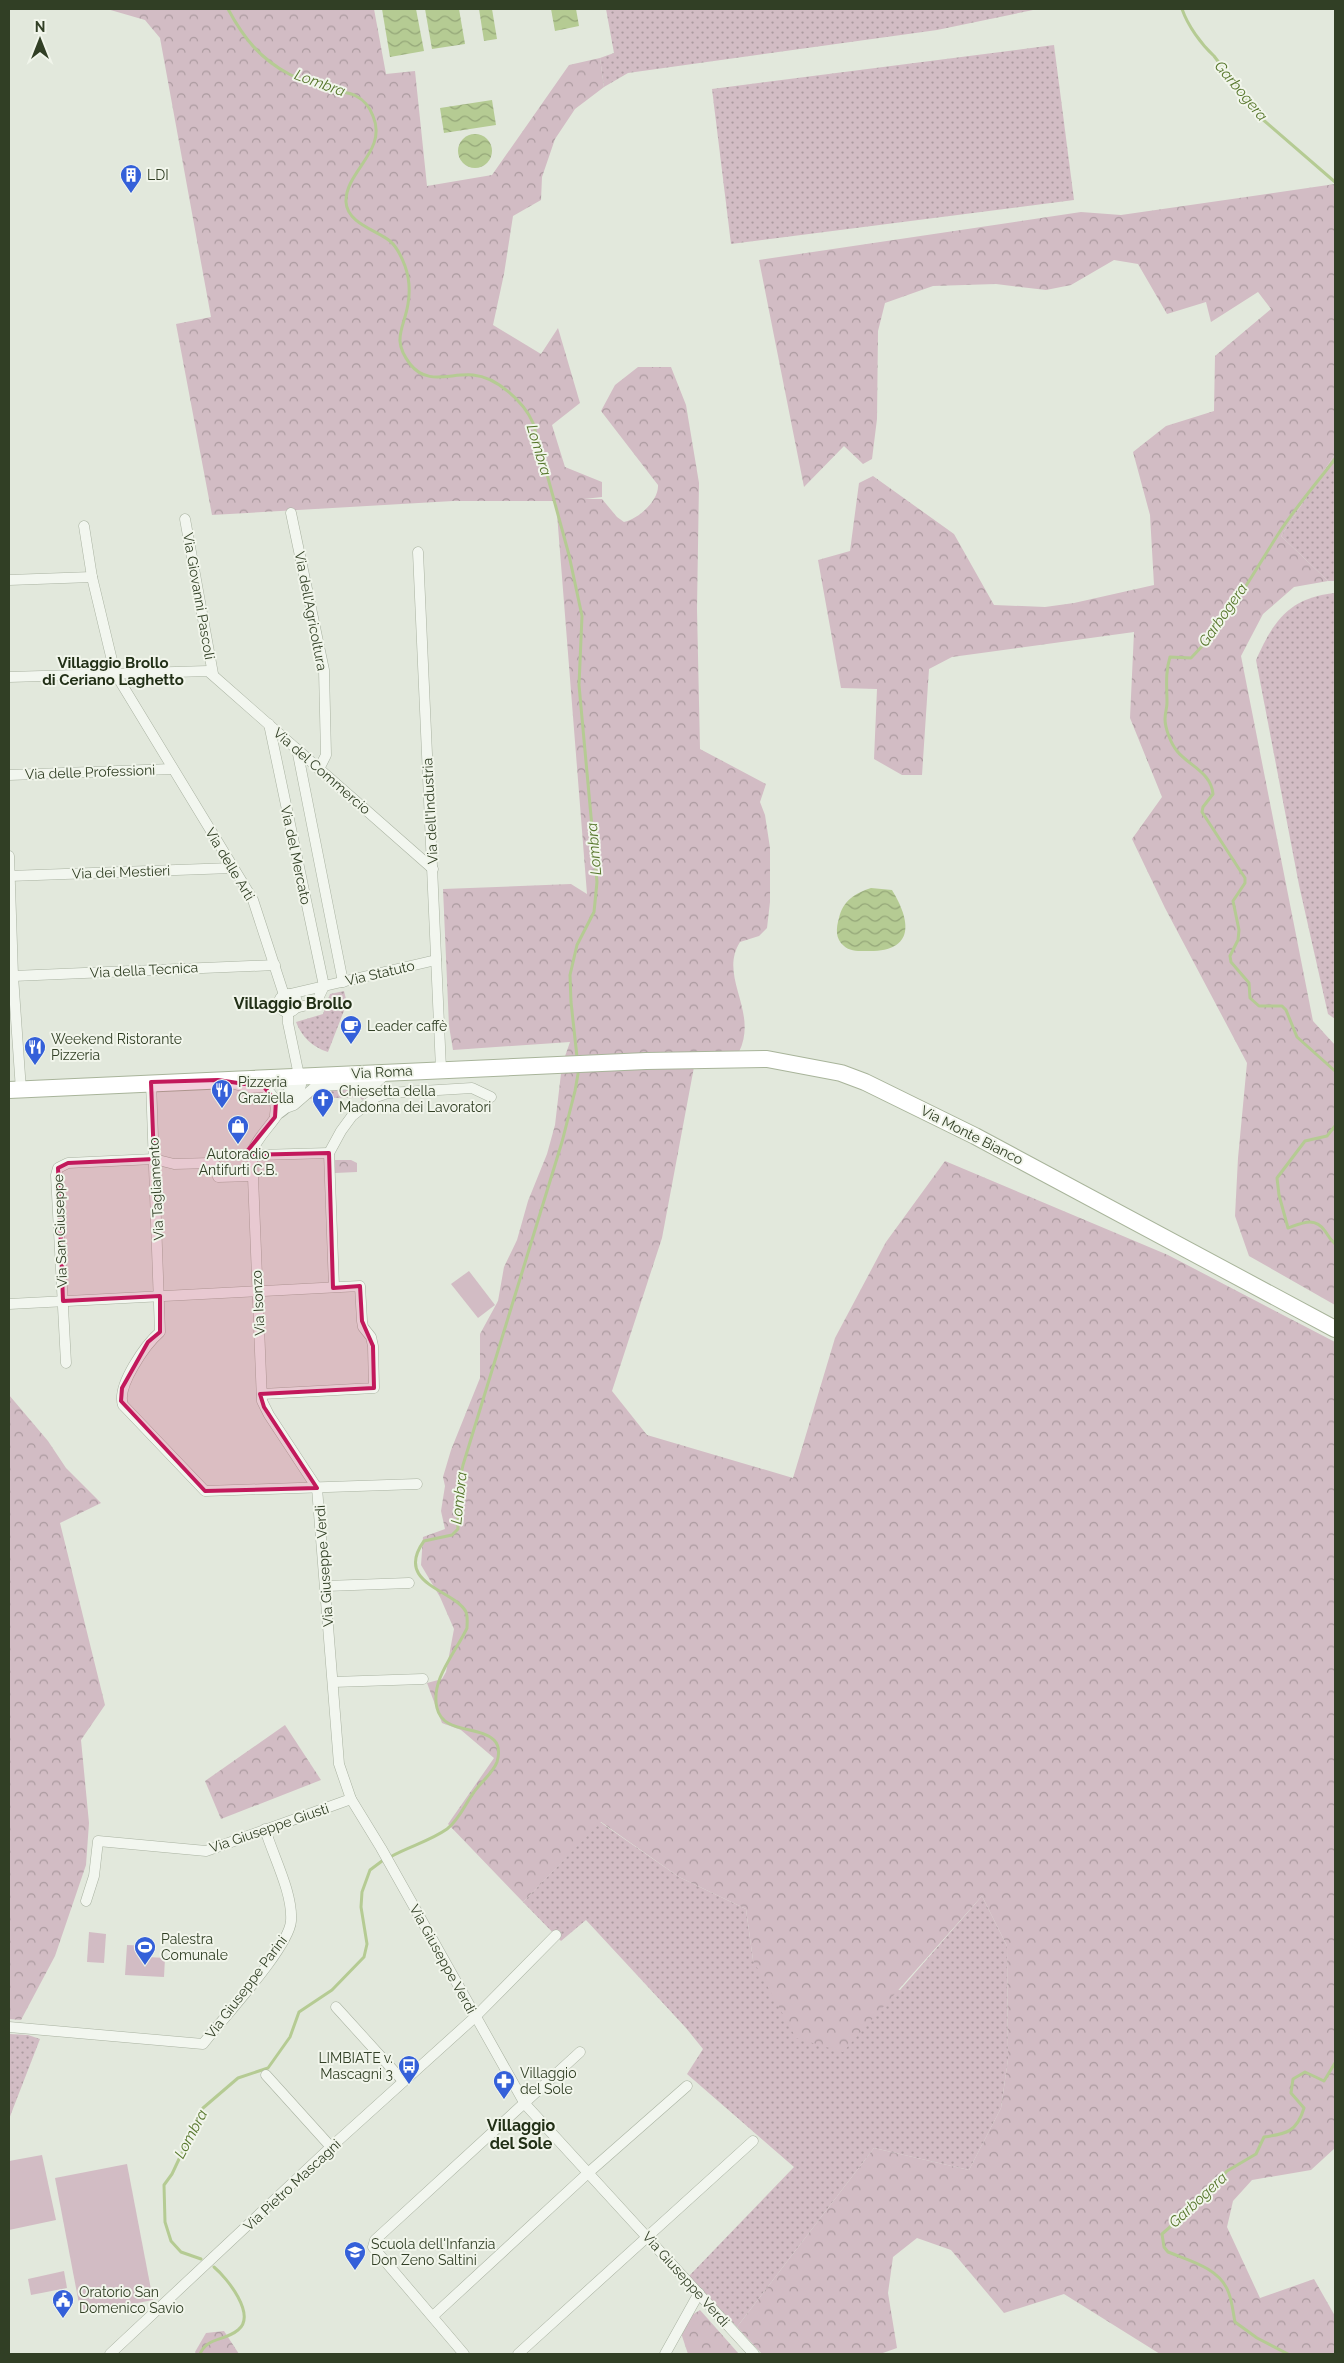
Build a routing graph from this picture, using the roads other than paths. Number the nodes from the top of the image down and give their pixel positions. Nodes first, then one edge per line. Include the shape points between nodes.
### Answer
1 (291, 513) dead end
2 (185, 519) dead end
3 (84, 526) dead end
4 (418, 552) dead end
5 (92, 578) junction
6 (9, 580) edge
7 (115, 673) junction
8 (213, 674) junction
9 (9, 677) edge
10 (268, 724) junction
11 (297, 749) junction
12 (172, 769) junction
13 (319, 769) junction
14 (9, 775) edge
15 (9, 856) edge
16 (232, 868) junction
17 (432, 868) junction
18 (9, 876) edge
19 (436, 960) junction
20 (275, 964) junction
21 (13, 976) junction
22 (343, 982) junction
23 (324, 986) junction
24 (287, 994) junction
25 (292, 1010) junction
26 (576, 1064) joint
27 (441, 1069) junction
28 (389, 1072) junction
29 (298, 1076) junction
30 (218, 1080) junction
31 (151, 1082) junction
32 (15, 1090) edge
33 (492, 1098) dead end
34 (279, 1113) junction
35 (252, 1152) junction
36 (329, 1153) junction
37 (154, 1159) junction
38 (252, 1176) junction
39 (334, 1288) junction
40 (258, 1292) junction
41 (160, 1296) junction
42 (63, 1301) junction
43 (9, 1304) edge
44 (1335, 1329) edge
45 (66, 1363) dead end
46 (262, 1394) junction
47 (417, 1484) dead end
48 (315, 1485) junction
49 (409, 1583) dead end
50 (326, 1586) junction
51 (423, 1679) dead end
52 (333, 1682) junction
53 (351, 1799) junction
54 (265, 1829) junction
55 (86, 1901) dead end
56 (556, 1935) dead end
57 (336, 2007) dead end
58 (475, 2017) junction
59 (9, 2027) edge
60 (580, 2052) dead end
61 (266, 2075) dead end
62 (404, 2081) junction
63 (687, 2086) dead end
64 (525, 2104) junction
65 (753, 2140) dead end
66 (331, 2147) junction
67 (588, 2173) junction
68 (646, 2236) junction
69 (699, 2293) junction
70 (433, 2316) junction
71 (110, 2354) edge
72 (463, 2354) edge
73 (518, 2354) edge
74 (665, 2354) edge
75 (754, 2354) edge

1 - 13 street, Via dell'Agricoltura via 324,670 326,755
2 - 8 street, Via Giovanni Pascoli
3 - 5 street, Via delle Arti
4 - 17 street, Via dell'Industria
5 - 6 street
5 - 7 street, Via delle Arti
7 - 8 street via 203,670
7 - 9 street
7 - 12 street, Via delle Arti
8 - 10 street, Via del Commercio
10 - 11 street, Via del Commercio
10 - 23 street, Via del Mercato
11 - 13 street, Via del Commercio
11 - 22 street, Via del Mercato
12 - 14 street, Via delle Professioni
12 - 16 street, Via delle Arti
13 - 17 street, Via del Commercio
15 - 18 street
16 - 18 street, Via dei Mestieri
16 - 20 street, Via delle Arti via 252,900
17 - 19 street, Via dell'Industria
18 - 21 street
19 - 22 street, Via Statuto
19 - 27 street, Via dell'Industria
20 - 21 street, Via della Tecnica
20 - 24 street, Via delle Arti
21 - 32 street
22 - 23 street, Via Statuto
23 - 24 street, Via Statuto
23 - 25 street via 316,1003
24 - 25 street via 296,1000
24 - 25 street via 280,999 279,1005 282,1010
25 - 29 street via 288,1022
26 - 27 main road, Via Roma
26 - 44 main road, Via Monte Bianco via 767,1059 840,1073 890,1093 975,1136
27 - 28 main road, Via Roma
28 - 29 main road, Via Roma
28 - 34 street, Via Isonzo via 376,1083 316,1086
29 - 30 main road, Via Roma
29 - 34 street, Via Isonzo via 299,1092
30 - 31 main road, Via Roma
30 - 34 street via 250,1088 264,1087 272,1093
31 - 32 main road, Via Roma
31 - 37 street, Via Tagliamento
33 - 36 street via 472,1088 388,1093 376,1097 352,1116
34 - 35 street, Via Isonzo via 256,1140
35 - 36 street via 259,1155
35 - 38 street, Via Isonzo
36 - 39 street
37 - 38 street via 174,1164 211,1163 216,1166 218,1177
37 - 41 street, Via Tagliamento
37 - 42 street, Via San Giuseppe via 68,1163 58,1168
38 - 40 street, Via Isonzo
39 - 40 street
39 - 46 street via 360,1286 363,1327 373,1346 374,1388
40 - 41 street
40 - 46 street, Via Isonzo
41 - 42 street
41 - 48 street, Via Tagliamento via 160,1332 148,1342 122,1388 123,1405 205,1492
42 - 43 street
42 - 45 street, Via San Giuseppe
46 - 48 street, Via Isonzo via 264,1407
47 - 48 street
48 - 50 street, Via Giuseppe Verdi
49 - 50 street
50 - 52 street, Via Giuseppe Verdi
51 - 52 street
52 - 53 street, Via Giuseppe Verdi via 339,1764
53 - 54 street, Via Giuseppe Giusti
53 - 58 street, Via Giuseppe Verdi
54 - 55 street, Via Giuseppe Giusti via 206,1851 98,1841 94,1876
54 - 59 street, Via Giuseppe Parini via 289,1901 290,1929 266,1965 203,2044
56 - 58 street, Via Pietro Mascagni
57 - 62 street
58 - 62 street, Via Pietro Mascagni
58 - 64 street, Via Giuseppe Verdi
60 - 64 street
61 - 66 street
62 - 66 street, Via Pietro Mascagni
63 - 67 street
64 - 67 street, Via Giuseppe Verdi
64 - 70 street via 375,2240 373,2247
65 - 68 street
66 - 71 street, Via Pietro Mascagni
67 - 68 street, Via Giuseppe Verdi
67 - 70 street
68 - 69 street, Via Giuseppe Verdi
68 - 73 street
69 - 74 street
69 - 75 street, Via Giuseppe Verdi
70 - 72 street

